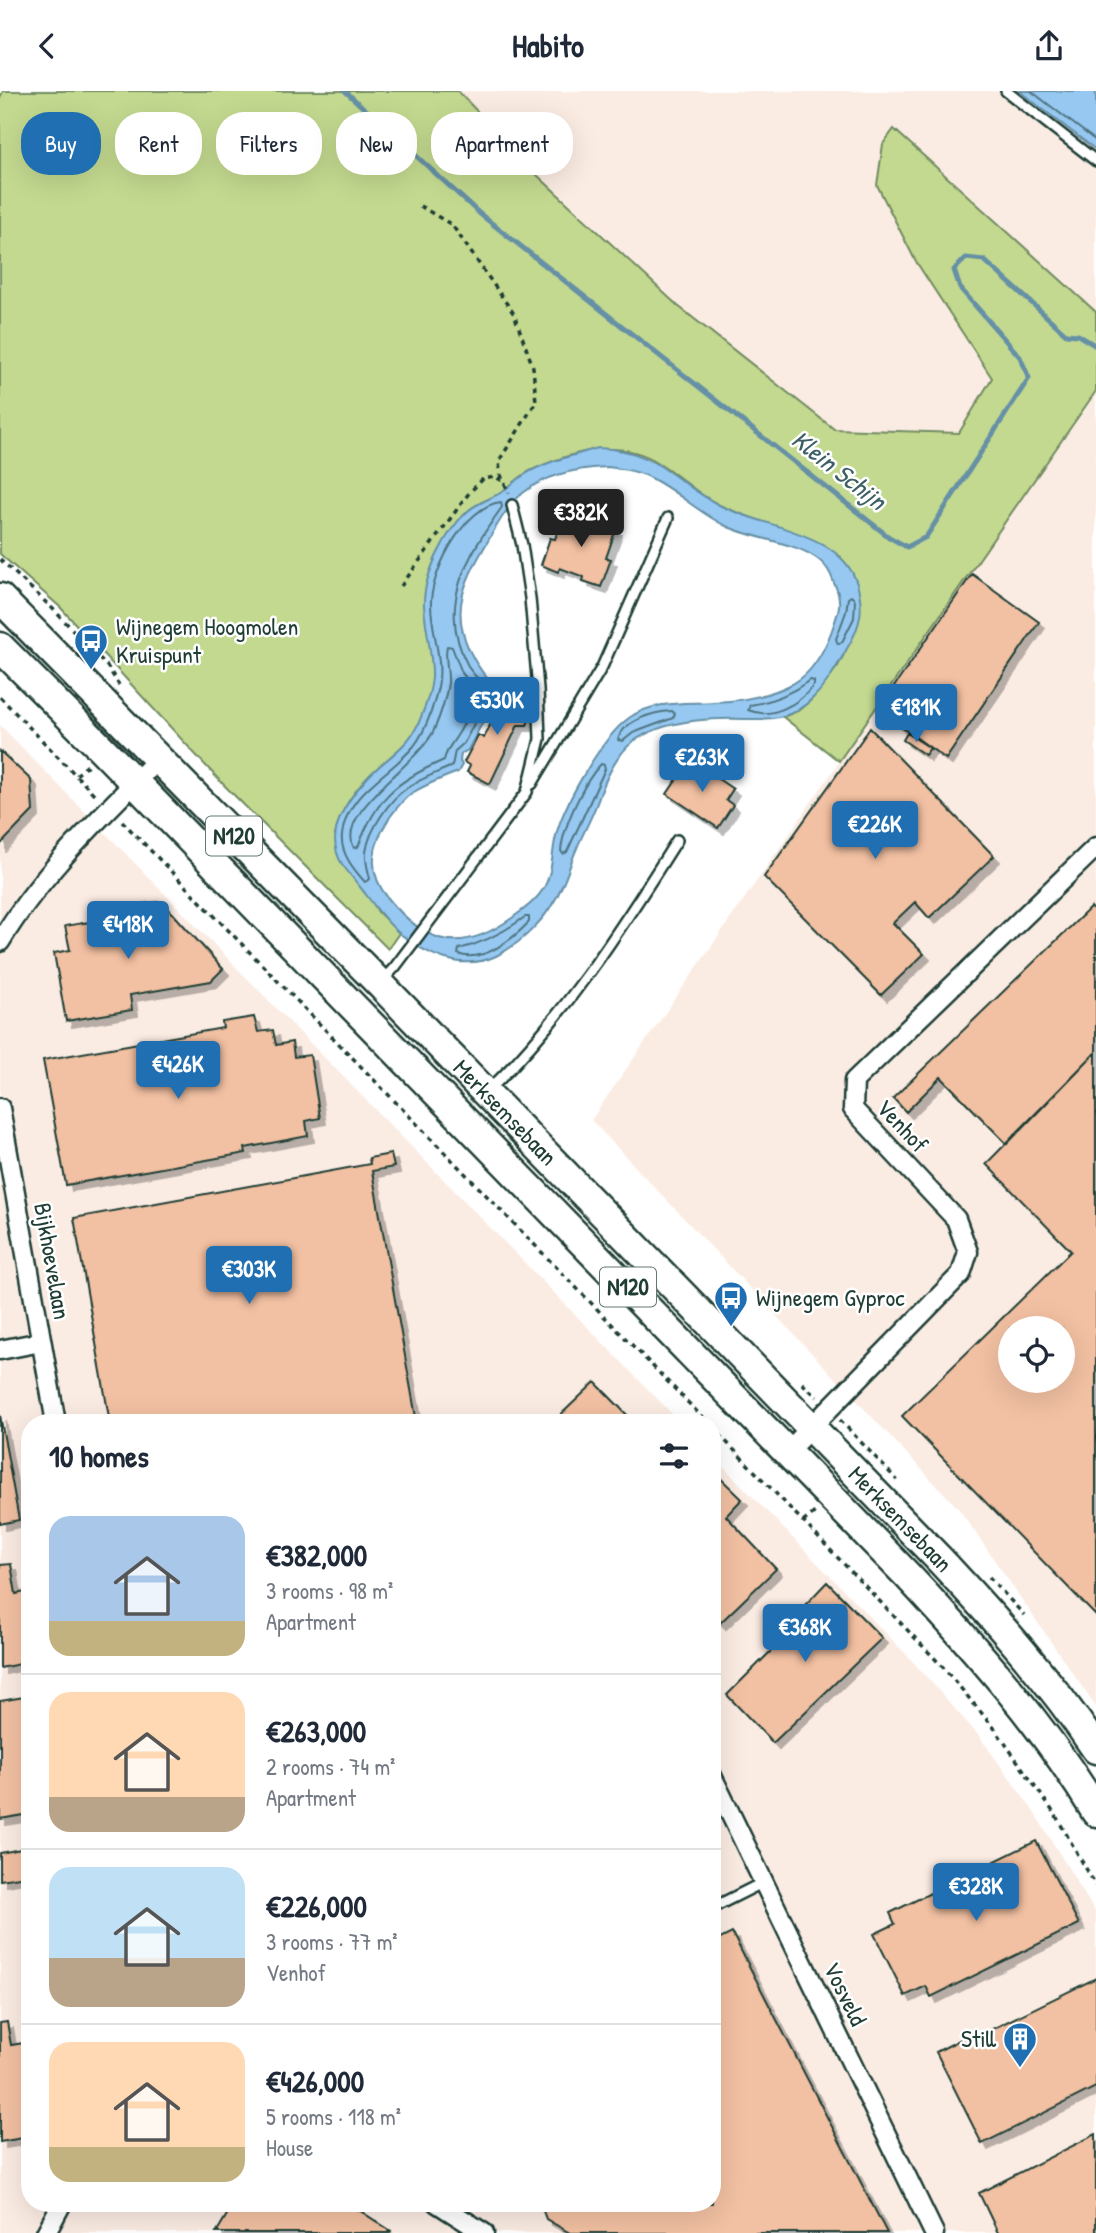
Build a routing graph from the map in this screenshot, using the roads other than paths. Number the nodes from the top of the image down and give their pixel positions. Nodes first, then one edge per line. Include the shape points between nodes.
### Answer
1 (1006, 91) edge
2 (1096, 161) edge
3 (512, 505) dead end
4 (668, 518) dead end
5 (0, 598) edge
6 (0, 647) edge
7 (159, 759) junction
8 (135, 783) junction
9 (527, 792) junction
10 (677, 841) dead end
11 (1096, 846) edge
12 (0, 941) edge
13 (380, 983) junction
14 (486, 1093) junction
15 (0, 1108) edge
16 (41, 1342) junction
17 (0, 1350) edge
18 (54, 1414) edge
19 (811, 1427) junction
20 (788, 1451) junction
21 (1006, 1630) junction
22 (980, 1654) junction
23 (1096, 1749) edge
24 (721, 1794) edge
25 (1096, 1812) edge
26 (764, 1882) junction
27 (721, 1904) edge
28 (57, 2212) edge
29 (451, 2212) edge
30 (46, 2233) edge
31 (484, 2233) edge
32 (934, 2233) edge

1 - 2 lane
3 - 9 lane via 530,598 538,689 540,739
4 - 9 lane via 602,667
5 - 7 main road, Merksemsebaan / N120
6 - 8 main road, Merksemsebaan / N120
7 - 8 street
7 - 13 main road, Merksemsebaan / N120
8 - 12 street via 41,882
8 - 20 main road, Merksemsebaan / N120
9 - 13 lane
10 - 14 lane via 575,993
11 - 19 street, Venhof via 854,1081 852,1109 956,1219 968,1252 961,1274
13 - 14 main road, Merksemsebaan / N120
14 - 19 main road, Merksemsebaan / N120
15 - 16 street, Bijkhoevelaan
16 - 17 street
16 - 18 street, Bijkhoevelaan
19 - 20 street, Venhof
19 - 21 main road, Merksemsebaan / N120
20 - 22 main road, Merksemsebaan / N120
21 - 22 street
21 - 23 main road, Merksemsebaan / N120
22 - 25 main road, Merksemsebaan / N120 via 1025,1709
24 - 26 street, Vosveld
26 - 27 lane
26 - 32 street, Vosveld
28 - 30 street
29 - 31 street

